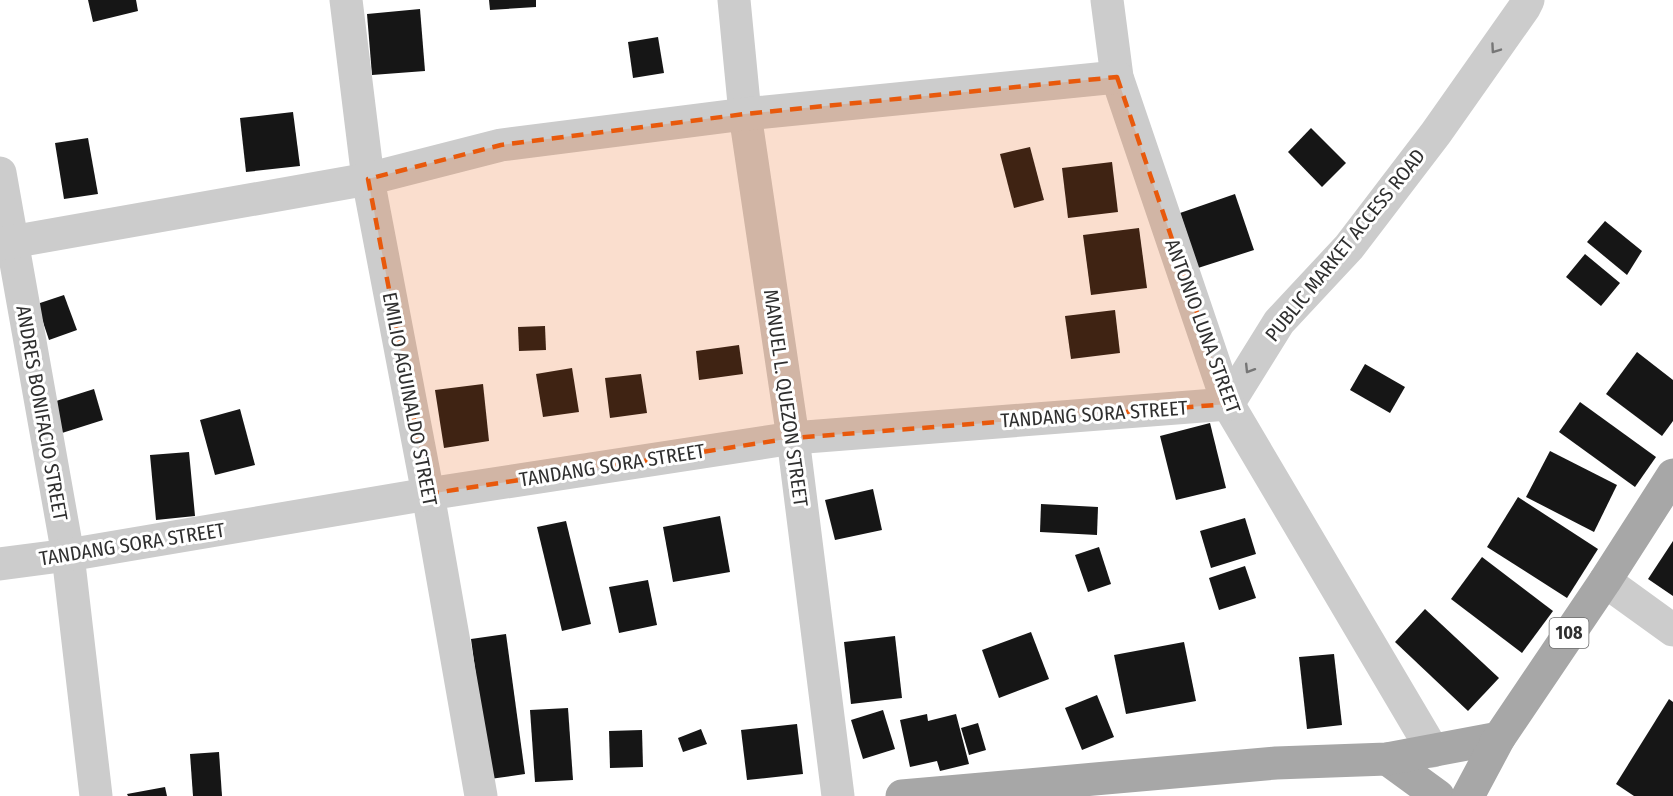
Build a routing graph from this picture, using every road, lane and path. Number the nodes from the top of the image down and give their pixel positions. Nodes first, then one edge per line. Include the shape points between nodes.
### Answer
1 (346, 0) edge
2 (734, 0) edge
3 (1107, 0) edge
4 (1528, 0) edge
5 (1117, 77) junction
6 (745, 114) junction
7 (0, 173) edge
8 (368, 179) junction
9 (6, 243) edge
10 (1228, 404) junction
11 (793, 438) junction
12 (1673, 475) edge
13 (428, 494) junction
14 (68, 555) junction
15 (0, 564) edge
16 (1605, 581) junction
17 (1673, 630) edge
18 (1498, 738) junction
19 (1433, 751) junction
20 (1387, 759) junction
21 (96, 796) edge
22 (481, 796) edge
23 (838, 796) edge
24 (902, 796) edge
25 (1461, 796) edge

1 - 8 street, EMILIO AGUINALDO STREET
2 - 6 street, MANUEL L. QUEZON STREET
3 - 5 street, ANTONIO LUNA STREET
4 -> 10 street, PUBLIC MARKET ACCESS ROAD via 1436,133 1349,247 1279,322
5 - 6 street
5 - 10 street, ANTONIO LUNA STREET
6 - 8 street via 501,145
6 - 11 street, MANUEL L. QUEZON STREET
7 - 9 street, ANDRES BONIFACIO STREET
8 - 9 street
8 - 13 street, EMILIO AGUINALDO STREET
9 - 14 street, ANDRES BONIFACIO STREET
10 - 11 street, TANDANG SORA STREET
10 - 19 street, ANTONIO LUNA STREET
11 - 13 street, TANDANG SORA STREET
11 - 23 street, MANUEL L. QUEZON STREET
12 - 16 main road, 108
13 - 14 street, TANDANG SORA STREET
13 - 22 street, EMILIO AGUINALDO STREET
14 - 15 street, TANDANG SORA STREET
14 - 21 street, ANDRES BONIFACIO STREET
16 - 17 street
16 - 18 main road, 108
18 - 19 main road
18 - 25 main road, 108
19 - 20 main road
20 - 24 main road via 1276,763
20 - 25 main road

